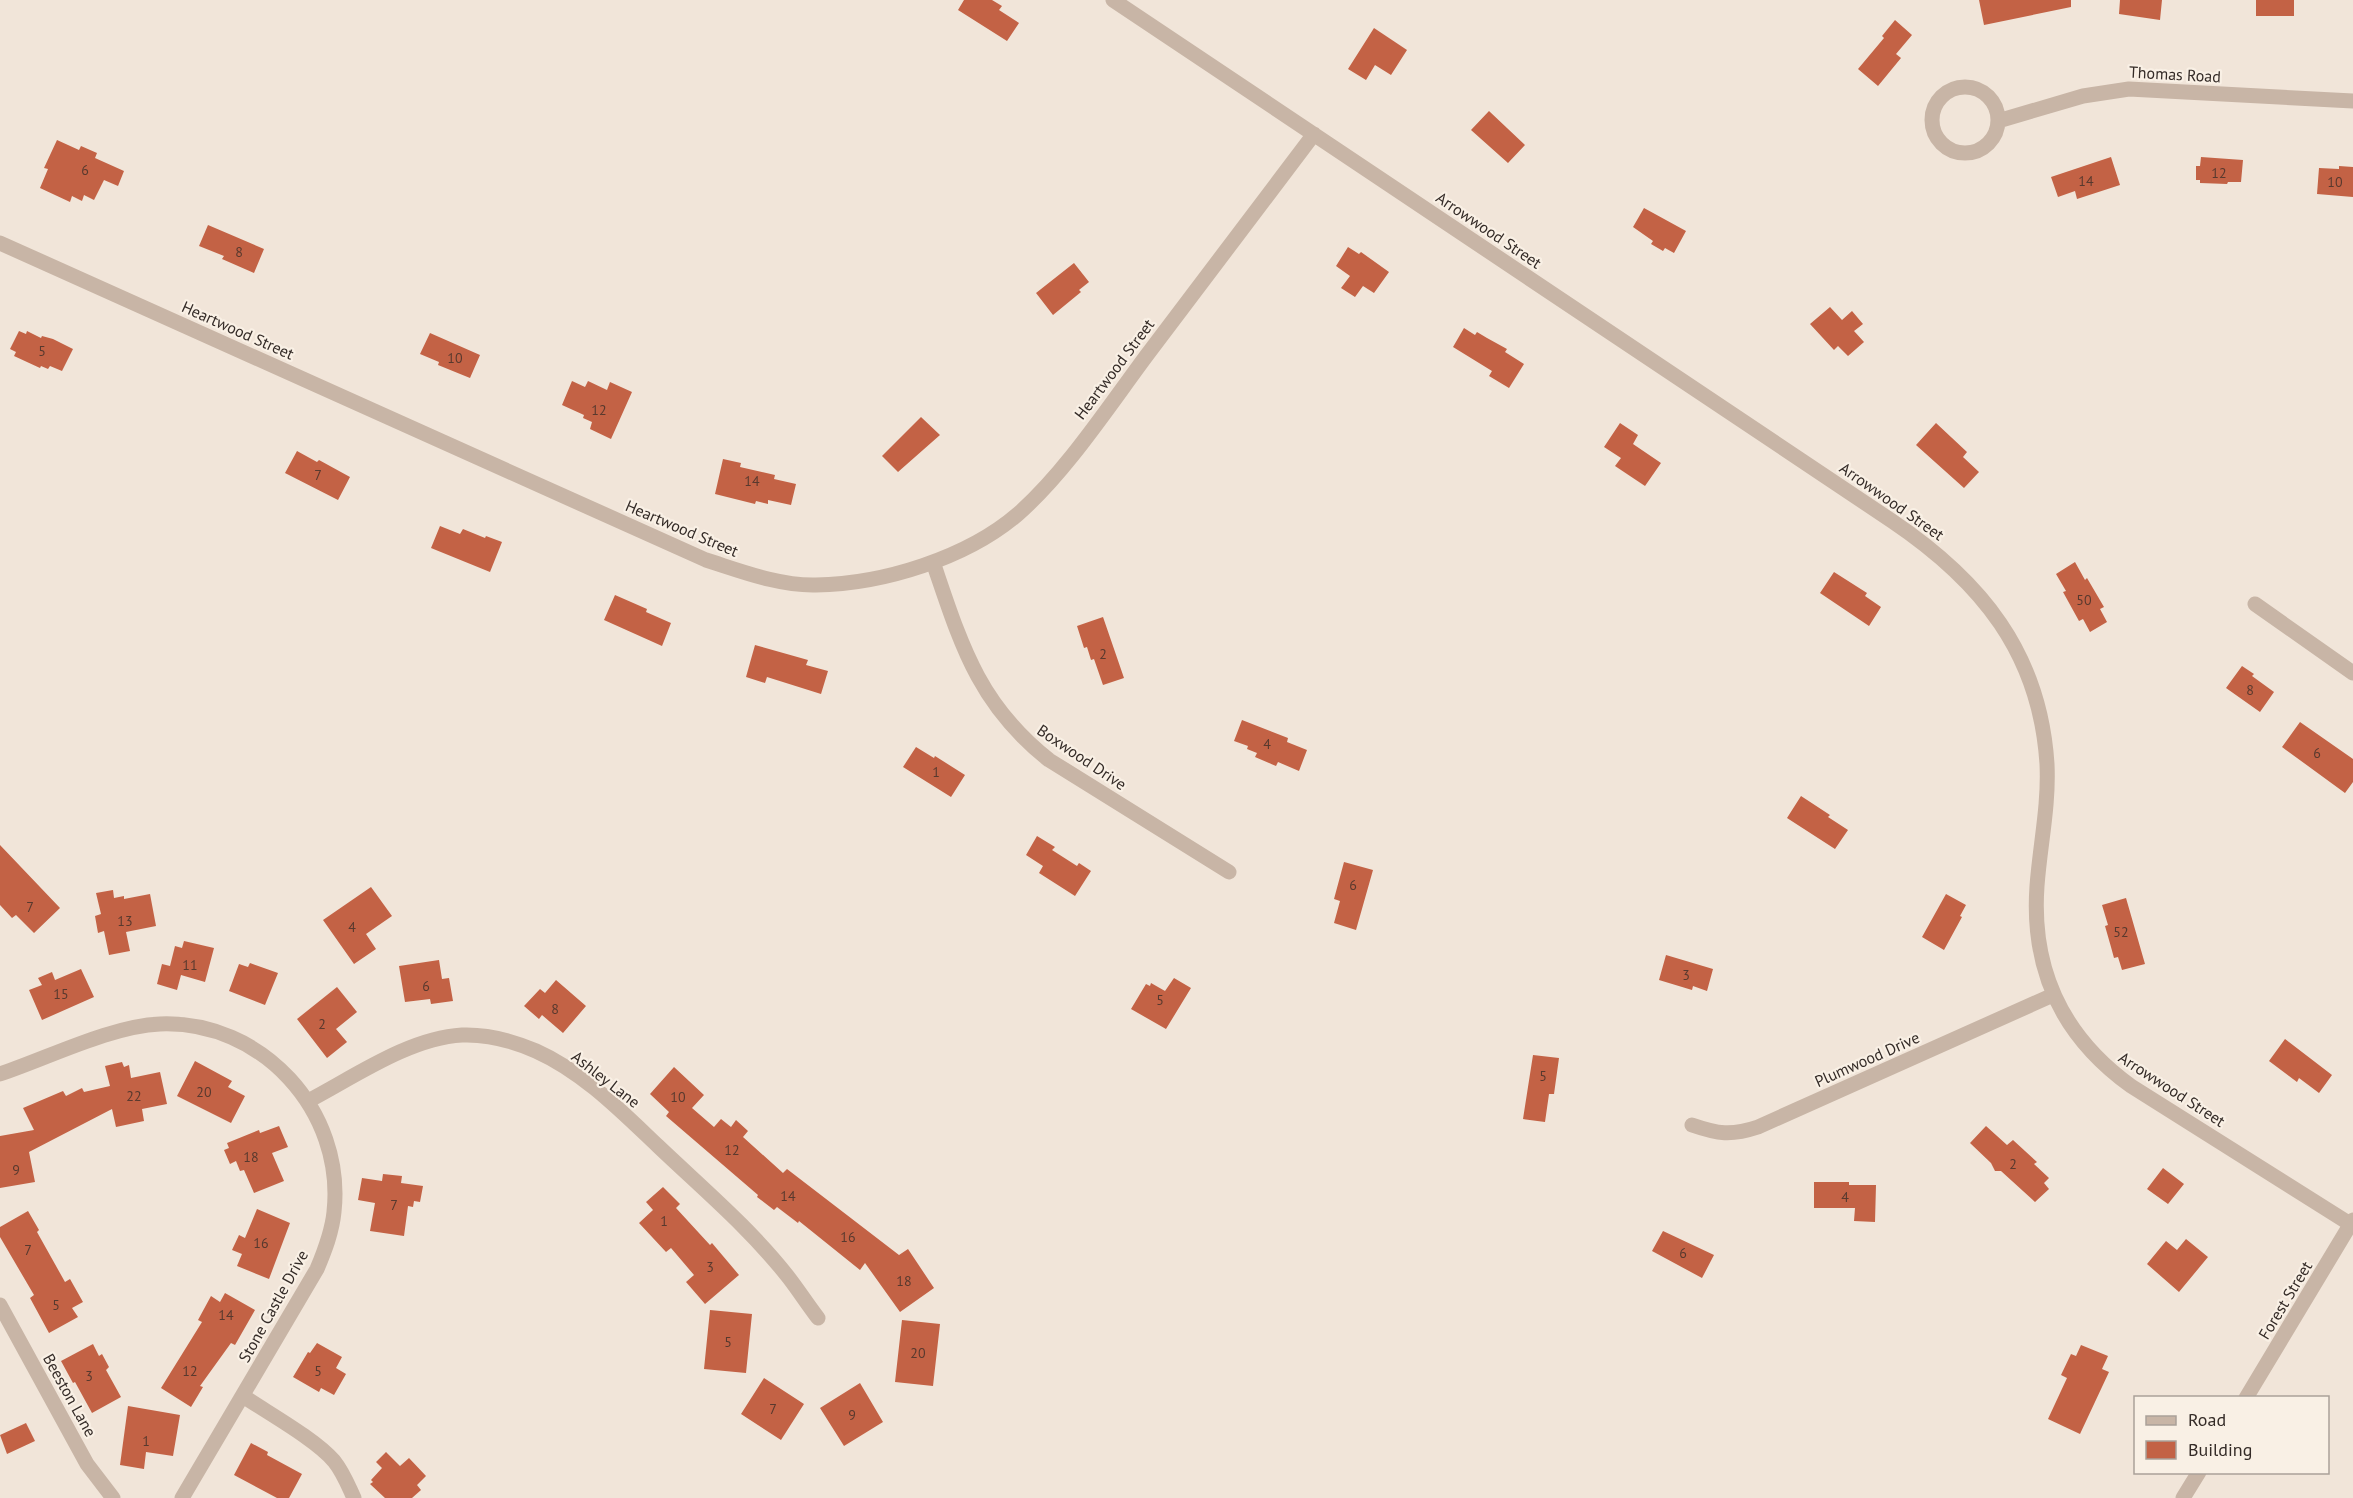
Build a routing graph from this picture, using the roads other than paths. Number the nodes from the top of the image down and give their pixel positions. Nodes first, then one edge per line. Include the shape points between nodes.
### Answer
1 (1113, 0) edge
2 (2353, 101) edge
3 (1998, 121) junction
4 (1314, 134) junction
5 (0, 243) edge
6 (933, 562) junction
7 (2255, 604) dead end
8 (2353, 673) edge
9 (1230, 872) dead end
10 (2053, 995) junction
11 (0, 1074) edge
12 (308, 1101) junction
13 (1692, 1125) dead end
14 (2352, 1222) edge
15 (0, 1305) edge
16 (818, 1318) dead end
17 (243, 1396) junction
18 (2247, 1396) edge
19 (2198, 1474) edge
20 (113, 1498) edge
21 (182, 1498) edge
22 (354, 1498) edge
23 (2183, 1498) edge

1 - 4 street, Arrowwood Street
2 - 3 street, Thomas Road via 2129,89 2083,96
3 - 3 street via 1992,140 1965,153 1944,145 1933,125 1933,114 1945,94 1966,87 1993,101
4 - 6 street, Heartwood Street via 1079,445 1038,493 995,530
4 - 10 street, Arrowwood Street via 1925,543 1979,594 2019,657 2034,693 2042,727 2047,801 2036,914 2038,944
5 - 6 street, Heartwood Street via 706,560 779,581 815,585 880,577
6 - 9 street, Boxwood Drive via 961,646 974,672 1007,721 1027,742 1049,760
7 - 8 street
10 - 13 street, Plumwood Drive via 1758,1127 1717,1134
10 - 14 street, Arrowwood Street via 2078,1036 2106,1069
11 - 12 street, Stone Castle Drive via 122,1030 180,1024 218,1032 253,1048 284,1071
12 - 16 street, Ashley Lane via 418,1044 461,1035 504,1038 538,1052 577,1075 617,1108 709,1194 788,1277
12 - 17 street, Stone Castle Drive via 331,1155 335,1194 330,1232 317,1269
14 - 18 street, Forest Street
15 - 20 street, Beeston Lane via 87,1464
17 - 21 street, Stone Castle Drive
17 - 22 street via 321,1449 342,1474
19 - 23 street

